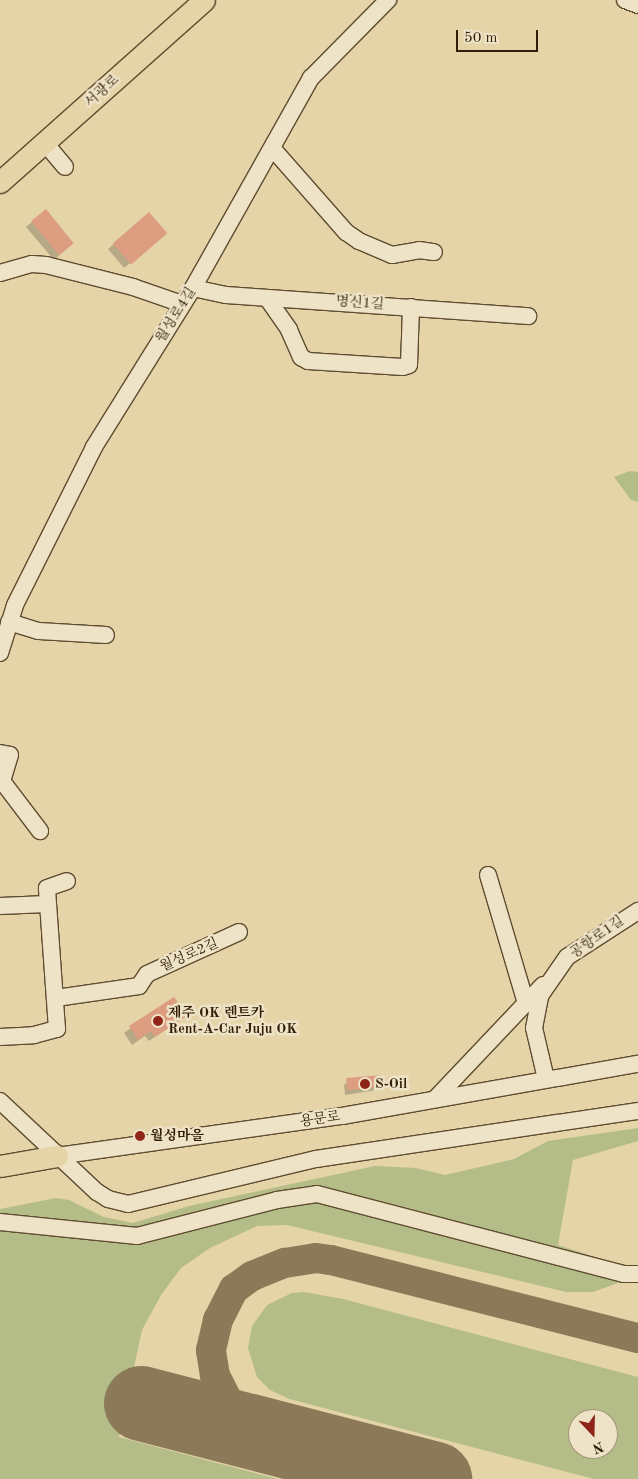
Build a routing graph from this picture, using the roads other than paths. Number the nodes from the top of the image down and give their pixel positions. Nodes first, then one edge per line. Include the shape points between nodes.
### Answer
1 (204, 0) edge
2 (388, 0) edge
3 (625, 0) edge
4 (638, 5) edge
5 (45, 143) junction
6 (273, 148) junction
7 (65, 167) dead end
8 (0, 182) edge
9 (434, 252) dead end
10 (0, 274) edge
11 (193, 288) junction
12 (267, 298) junction
13 (182, 304) junction
14 (411, 306) junction
15 (528, 316) dead end
16 (9, 622) junction
17 (106, 635) dead end
18 (0, 653) edge
19 (0, 753) edge
20 (40, 831) dead end
21 (488, 875) dead end
22 (67, 881) dead end
23 (47, 904) junction
24 (0, 906) edge
25 (638, 911) edge
26 (239, 932) dead end
27 (560, 967) junction
28 (56, 998) junction
29 (526, 1003) junction
30 (0, 1037) edge
31 (638, 1064) edge
32 (546, 1079) junction
33 (435, 1099) junction
34 (0, 1101) edge
35 (638, 1111) edge
36 (57, 1156) junction
37 (0, 1166) edge
38 (0, 1222) edge
39 (638, 1274) edge

1 - 5 main road, 서광로
2 - 6 street, 월성로4길 via 311,78
3 - 4 street
5 - 7 street
5 - 8 main road, 서광로
6 - 9 street via 346,232 359,241 392,255 418,250
6 - 11 street, 월성로4길
10 - 13 street via 32,264 46,265 133,287
11 - 12 street, 명신1길 via 226,295
11 - 13 street, 월성로4길
12 - 14 street, 명신1길
12 - 14 street via 289,330 301,357 308,361 403,367 408,365
13 - 16 street, 월성로4길 via 94,447 29,574
14 - 15 street, 명신1길
16 - 17 street via 38,632
16 - 18 street, 월성로4길
19 - 20 street via 10,755 2,781
21 - 29 street
22 - 23 street via 47,888
23 - 24 street
23 - 28 street
25 - 27 street, 공항로1길 via 567,957
26 - 28 street, 월성로2길 via 147,974 139,986
27 - 29 street
27 - 32 street, 공항로1길 via 540,996 534,1028
28 - 30 street via 57,1029 34,1035
29 - 33 street
31 - 32 street, 용문로
32 - 33 street, 용문로
33 - 36 street, 용문로 via 342,1116
34 - 36 street
35 - 36 street via 316,1159 128,1204 108,1199 97,1192
36 - 37 main road, 용문로
38 - 39 street via 138,1236 277,1200 317,1194 624,1274

